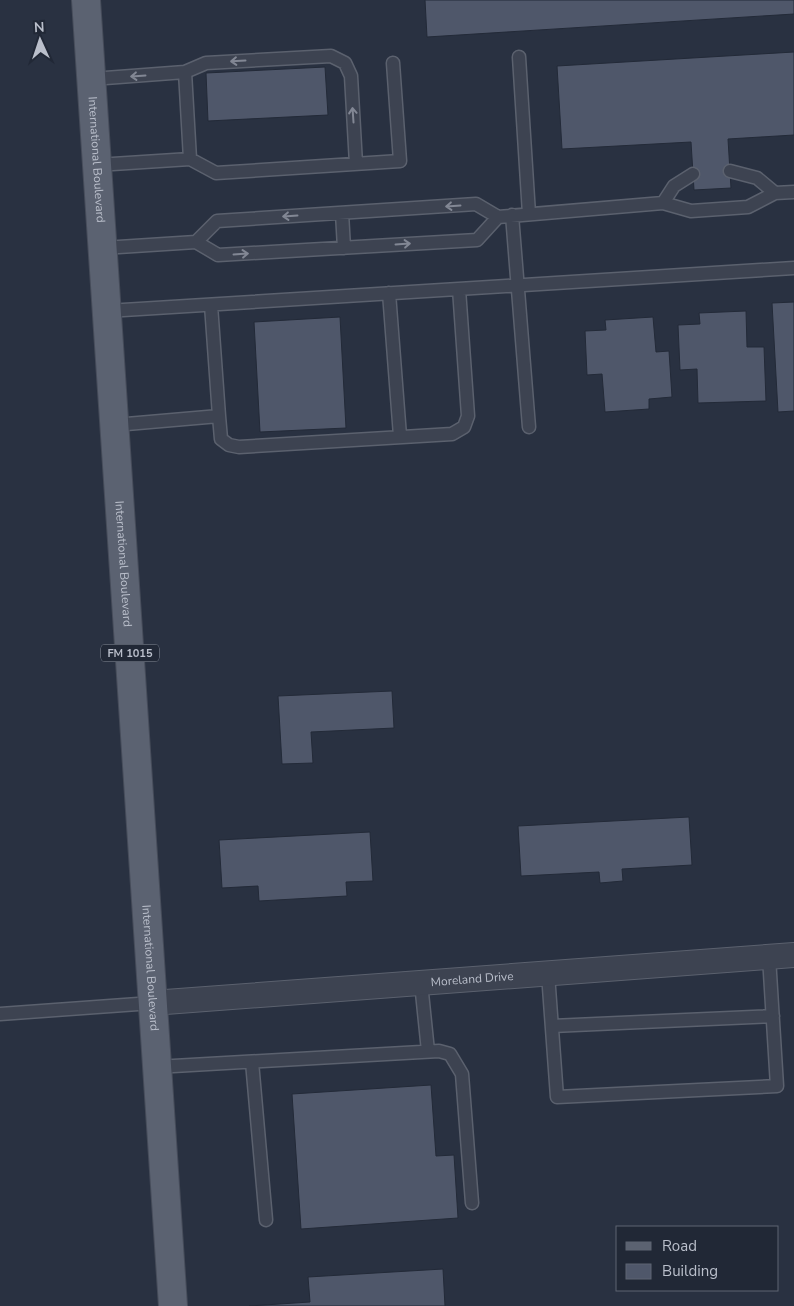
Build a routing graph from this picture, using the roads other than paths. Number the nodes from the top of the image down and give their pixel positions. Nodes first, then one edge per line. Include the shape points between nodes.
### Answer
1 (86, 0) edge
2 (519, 57) dead end
3 (393, 63) dead end
4 (185, 72) junction
5 (92, 79) junction
6 (190, 159) junction
7 (356, 164) junction
8 (98, 166) junction
9 (730, 171) dead end
10 (693, 174) dead end
11 (794, 192) edge
12 (775, 193) junction
13 (663, 203) junction
14 (342, 213) junction
15 (529, 214) junction
16 (512, 216) junction
17 (498, 217) junction
18 (196, 242) junction
19 (103, 248) junction
20 (344, 248) junction
21 (794, 268) edge
22 (517, 285) junction
23 (459, 289) junction
24 (390, 293) junction
25 (211, 304) junction
26 (107, 311) junction
27 (219, 416) junction
28 (115, 425) junction
29 (529, 427) dead end
30 (400, 436) junction
31 (794, 956) edge
32 (769, 957) junction
33 (548, 974) junction
34 (421, 983) junction
35 (152, 1003) junction
36 (0, 1014) edge
37 (773, 1016) junction
38 (552, 1026) junction
39 (428, 1051) junction
40 (252, 1062) junction
41 (156, 1067) junction
42 (472, 1203) dead end
43 (266, 1220) dead end
44 (173, 1306) edge

1 - 5 main road, International Boulevard / FM 1015
2 - 15 lane
3 - 7 lane via 400,161
4 -> 5 lane
4 - 6 lane
7 -> 4 lane via 351,76 345,63 331,56 216,62
5 - 8 main road, International Boulevard / FM 1015
6 - 7 lane via 216,172
6 - 8 lane
8 - 19 main road, International Boulevard / FM 1015
9 - 12 lane via 757,178
10 - 13 lane via 674,186
11 - 12 lane
12 - 13 lane via 748,207 691,211
13 - 15 lane
17 -> 14 lane via 476,204
14 -> 18 lane via 217,221
14 - 20 lane
15 - 16 lane
16 - 17 lane
16 - 22 lane
20 -> 17 lane via 477,240
18 - 19 lane
18 -> 20 lane via 218,255
19 - 26 main road, International Boulevard / FM 1015
21 - 22 lane
22 - 23 lane
22 - 29 lane
23 - 24 lane
23 - 30 lane via 468,416 464,426 452,434
24 - 25 lane
24 - 30 lane
25 - 26 lane
25 - 27 lane
26 - 28 main road, International Boulevard / FM 1015
27 - 28 lane
27 - 30 lane via 220,439 239,447
28 - 35 main road, International Boulevard / FM 1015
31 - 32 street, Moreland Drive
32 - 33 street, Moreland Drive
32 - 37 lane
33 - 34 street, Moreland Drive
33 - 38 lane
34 - 35 street, Moreland Drive
34 - 39 lane
35 - 36 lane
35 - 41 main road, International Boulevard / FM 1015
37 - 38 lane
37 - 38 lane via 777,1086 557,1098
39 - 40 lane
39 - 42 lane via 450,1054 462,1074
40 - 41 lane
40 - 43 lane
41 - 44 main road, International Boulevard / FM 1015

